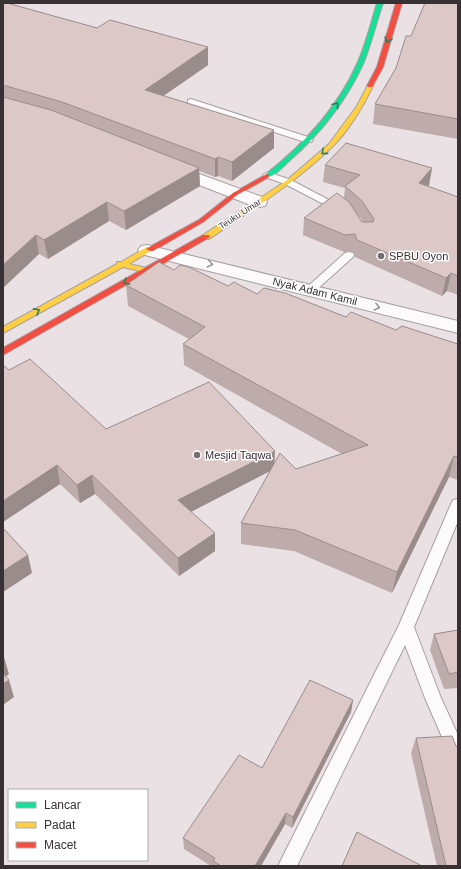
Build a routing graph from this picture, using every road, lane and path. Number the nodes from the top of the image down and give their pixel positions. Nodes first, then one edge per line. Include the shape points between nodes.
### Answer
1 (380, 3) edge
2 (399, 3) edge
3 (191, 102) dead end
4 (308, 140) junction
5 (162, 165) edge
6 (268, 175) junction
7 (288, 182) junction
8 (235, 194) junction
9 (259, 202) junction
10 (350, 215) edge
11 (147, 250) junction
12 (349, 254) dead end
13 (172, 255) junction
14 (120, 264) junction
15 (146, 270) junction
16 (177, 278) edge
17 (310, 290) junction
18 (458, 327) edge
19 (3, 330) edge
20 (3, 352) edge
21 (458, 504) edge
22 (406, 627) junction
23 (458, 754) edge
24 (287, 866) edge

4 -> 1 main road, Teuku Umar via 338,102 360,64
2 -> 7 main road, Teuku Umar via 380,67 360,106 331,145
3 - 4 lane
4 - 6 main road, Teuku Umar
5 - 8 street
6 - 7 lane
6 - 8 main road, Teuku Umar
7 - 9 main road, Teuku Umar
7 - 10 lane
8 - 9 street
8 - 11 main road, Teuku Umar via 201,221
9 - 13 main road, Teuku Umar via 209,235
11 - 13 street, Nyak Adam Kamil
11 - 14 main road, Teuku Umar
12 - 17 lane
13 - 15 main road, Teuku Umar
13 -> 17 street, Nyak Adam Kamil
14 - 15 main road
19 -> 14 main road, Teuku Umar
15 - 16 main road
15 -> 20 main road, Teuku Umar
17 -> 18 street, Nyak Adam Kamil
21 - 22 lane
22 - 23 lane
22 - 24 lane

